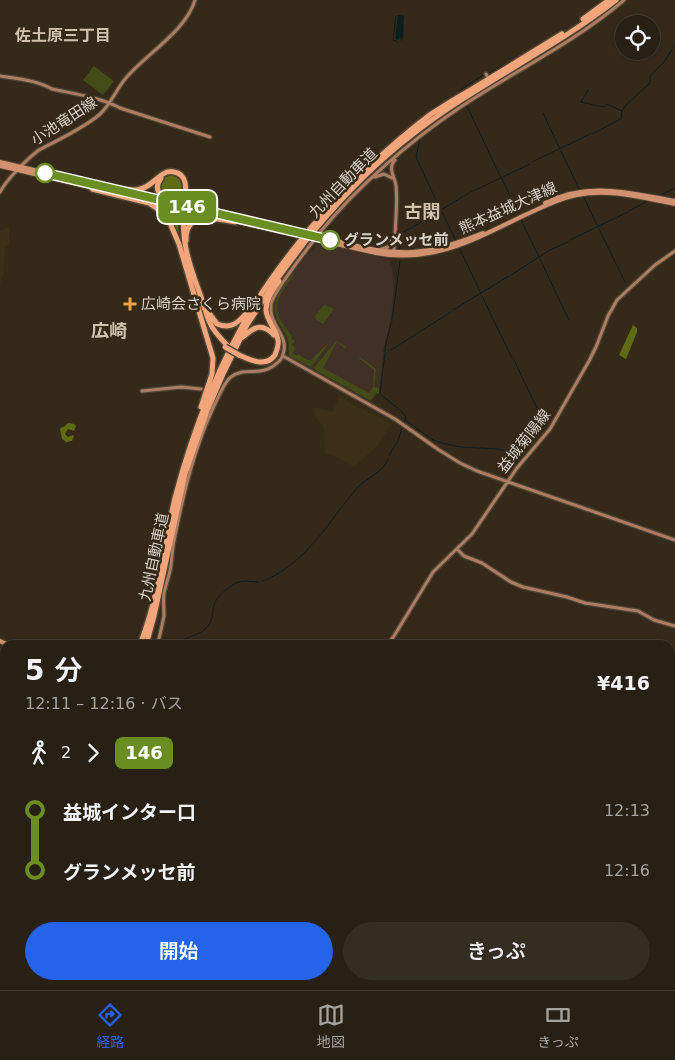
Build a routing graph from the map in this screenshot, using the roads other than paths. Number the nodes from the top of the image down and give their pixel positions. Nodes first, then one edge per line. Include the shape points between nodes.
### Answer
1 (194, 0) edge
2 (609, 0) edge
3 (616, 0) edge
4 (624, 0) edge
5 (0, 76) edge
6 (110, 103) junction
7 (210, 137) dead end
8 (404, 150) junction
9 (0, 164) edge
10 (385, 166) junction
11 (19, 169) junction
12 (393, 178) junction
13 (371, 179) junction
14 (91, 187) junction
15 (105, 187) junction
16 (0, 192) edge
17 (184, 200) junction
18 (675, 202) edge
19 (198, 209) junction
20 (235, 222) junction
21 (311, 231) junction
22 (393, 241) junction
23 (302, 242) junction
24 (363, 248) junction
25 (675, 251) edge
26 (394, 252) junction
27 (386, 255) junction
28 (398, 256) junction
29 (187, 262) junction
30 (199, 300) junction
31 (256, 302) junction
32 (239, 343) junction
33 (239, 354) junction
34 (283, 356) junction
35 (201, 389) dead end
36 (142, 391) dead end
37 (190, 446) junction
38 (506, 482) junction
39 (675, 540) edge
40 (457, 550) junction
41 (675, 626) edge
42 (141, 640) edge
43 (147, 640) edge
44 (158, 640) edge
45 (391, 640) edge

1 - 6 street, 小池竜田線 via 184,21 126,78
2 - 21 highway, 九州自動車道 via 542,47 433,113 389,148 340,194
3 - 21 highway, 九州自動車道 via 414,133 345,195
4 - 8 street via 563,44 436,122
5 - 6 street via 28,80
6 - 7 street
6 - 11 street, 小池竜田線 via 90,122 29,157
8 - 10 street
8 - 12 street via 392,164
9 - 11 main road, 熊本益城大津線
10 - 12 street
10 - 13 street
11 - 14 main road, 熊本益城大津線
11 - 15 main road, 熊本益城大津線
11 - 16 street, 小池竜田線
12 - 13 street via 384,174
12 - 22 street via 396,190
13 - 34 street, bridge via 321,231 271,304 273,319 283,338
14 - 20 main road, 熊本益城大津線
14 - 29 highway via 149,203 162,212
15 - 17 highway via 141,189 163,173 172,171 184,179
15 - 19 main road, 熊本益城大津線
17 - 19 highway via 180,178 171,173 163,176 158,185 161,195 167,200
17 - 29 highway, bridge via 183,234
18 - 26 main road, 熊本益城大津線 via 613,190 580,191 566,194 448,246
18 - 28 main road, 熊本益城大津線 via 598,192 580,194 549,204 456,247 425,255
19 - 24 main road, 熊本益城大津線
20 - 27 main road, 熊本益城大津線
20 - 29 highway via 199,218 191,223 186,237
21 - 23 highway, 九州自動車道, bridge
22 - 24 street via 386,249
22 - 26 street
23 - 31 highway, 九州自動車道
23 - 32 highway, 九州自動車道 via 247,325
23 - 33 highway via 268,302 268,320 278,339 276,353 263,362 249,360
24 - 26 main road, 熊本益城大津線
25 - 38 street, 益城菊陽線 via 617,300 559,416
26 - 27 street
26 - 28 street
27 - 28 main road, 熊本益城大津線
29 - 30 highway
30 - 31 highway via 217,324 226,327 238,322
30 - 33 highway, bridge via 210,329
30 - 37 highway via 213,358 212,374
31 - 37 highway, 九州自動車道 via 219,372
32 - 33 highway via 259,327 271,332 276,342 272,354 264,359
32 - 43 highway, 九州自動車道 via 194,444
34 - 38 street via 395,419 460,463
34 - 44 street via 266,371 242,372 230,377 214,406 196,452 181,506
35 - 36 street via 181,387
37 - 42 highway, 九州自動車道
38 - 39 street
38 - 40 street, 益城菊陽線 via 472,534
40 - 41 street via 523,587 585,603 638,611
40 - 45 street, 益城菊陽線 via 433,572

